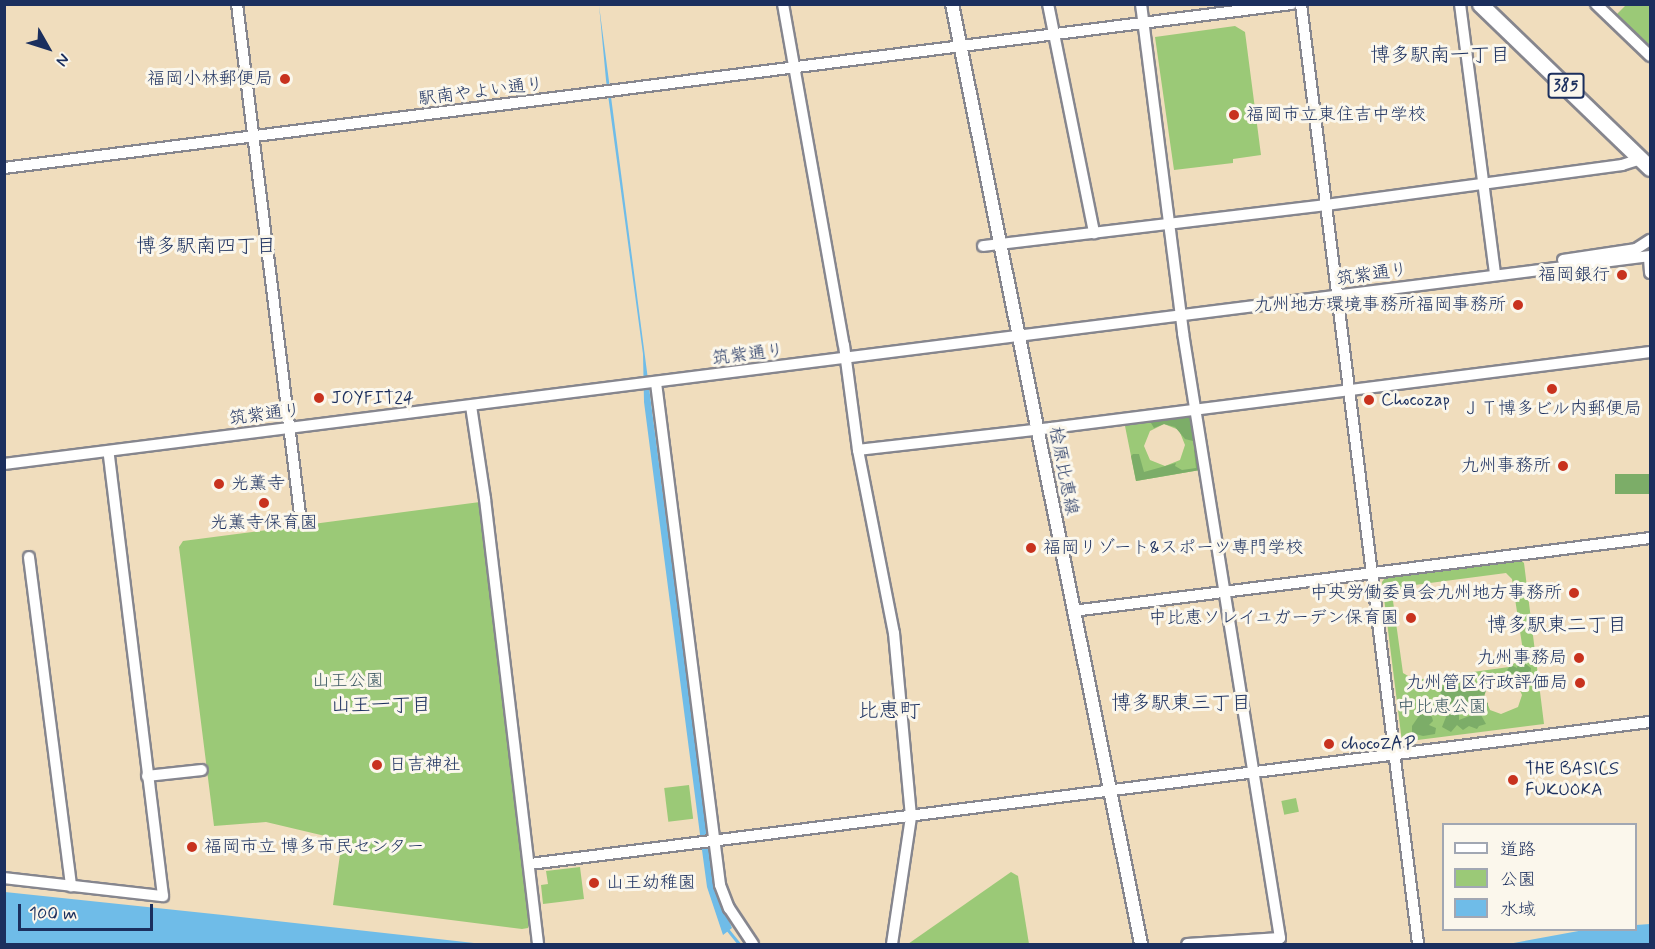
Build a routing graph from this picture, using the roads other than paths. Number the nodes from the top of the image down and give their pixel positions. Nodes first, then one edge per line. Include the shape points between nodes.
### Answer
1 (237, 4) edge
2 (783, 4) edge
3 (952, 4) edge
4 (1048, 4) edge
5 (1141, 4) edge
6 (1292, 4) edge
7 (1300, 4) edge
8 (1460, 4) edge
9 (1480, 4) edge
10 (1596, 4) edge
11 (1144, 24) junction
12 (1055, 36) junction
13 (961, 48) junction
14 (1650, 56) edge
15 (794, 69) junction
16 (255, 136) junction
17 (1645, 164) edge
18 (4, 168) edge
19 (1483, 184) junction
20 (1326, 205) junction
21 (1168, 223) junction
22 (1094, 233) junction
23 (1650, 240) edge
24 (999, 244) junction
25 (983, 246) dead end
26 (1650, 257) edge
27 (1650, 273) edge
28 (1495, 275) junction
29 (1339, 296) junction
30 (1181, 315) junction
31 (1018, 336) junction
32 (1650, 352) edge
33 (846, 358) junction
34 (656, 383) junction
35 (1351, 390) junction
36 (471, 406) junction
37 (1196, 410) junction
38 (291, 429) junction
39 (1037, 430) junction
40 (858, 450) junction
41 (108, 451) junction
42 (4, 464) edge
43 (301, 522) dead end
44 (1650, 538) edge
45 (29, 557) dead end
46 (1374, 573) junction
47 (1225, 593) junction
48 (1073, 611) junction
49 (1650, 722) edge
50 (1396, 754) junction
51 (201, 770) dead end
52 (1254, 772) junction
53 (147, 776) junction
54 (1110, 791) junction
55 (911, 817) junction
56 (715, 841) junction
57 (530, 864) junction
58 (4, 878) edge
59 (71, 886) junction
60 (538, 944) edge
61 (753, 945) edge
62 (892, 945) edge
63 (1141, 945) edge
64 (1187, 945) edge
65 (1418, 945) edge

1 - 16 street
2 - 15 street
3 - 13 main road, 桧原比恵線
4 - 12 street
5 - 11 street
6 - 11 street, 駅南やよい通り
7 - 20 street
8 - 19 street
9 - 17 highway, 385
10 - 14 street
11 - 12 street, 駅南やよい通り
11 - 21 street
12 - 13 street, 駅南やよい通り
12 - 22 street
13 - 15 street, 駅南やよい通り
13 - 24 main road, 桧原比恵線
15 - 16 street, 駅南やよい通り
15 - 33 street
16 - 18 street, 駅南やよい通り
16 - 38 street
17 - 19 street
19 - 20 street
19 - 28 street
20 - 21 street
20 - 29 street
21 - 22 street
21 - 30 street
22 - 24 street
23 - 28 street, 筑紫通り via 1636,249 1497,270
24 - 25 street
24 - 31 main road, 桧原比恵線
26 - 27 street
26 - 28 street, 筑紫通り
28 - 29 street, 筑紫通り
29 - 30 street, 筑紫通り
29 - 35 street
30 - 31 street, 筑紫通り
30 - 37 street
31 - 33 street, 筑紫通り
31 - 39 main road, 桧原比恵線
32 - 35 street
33 - 34 street, 筑紫通り
33 - 40 street
34 - 36 street, 筑紫通り
34 - 56 street
35 - 37 street
35 - 46 street
36 - 38 street, 筑紫通り
36 - 57 street
37 - 39 street
37 - 47 street
38 - 41 street, 筑紫通り
38 - 43 street
39 - 40 street
39 - 48 main road, 桧原比恵線
40 - 55 street via 894,633
41 - 42 street, 筑紫通り
41 - 53 street
44 - 46 street
45 - 59 street
46 - 47 street
46 - 50 street
47 - 48 street
47 - 52 street
48 - 54 main road, 桧原比恵線
49 - 50 street
50 - 52 street
50 - 65 street
51 - 53 street
52 - 54 street
52 - 64 street via 1280,938
53 - 59 street via 163,896
54 - 55 street
54 - 63 main road, 桧原比恵線
55 - 56 street
55 - 62 street
56 - 57 street
56 - 61 street via 720,885 733,915
57 - 60 street
58 - 59 street

